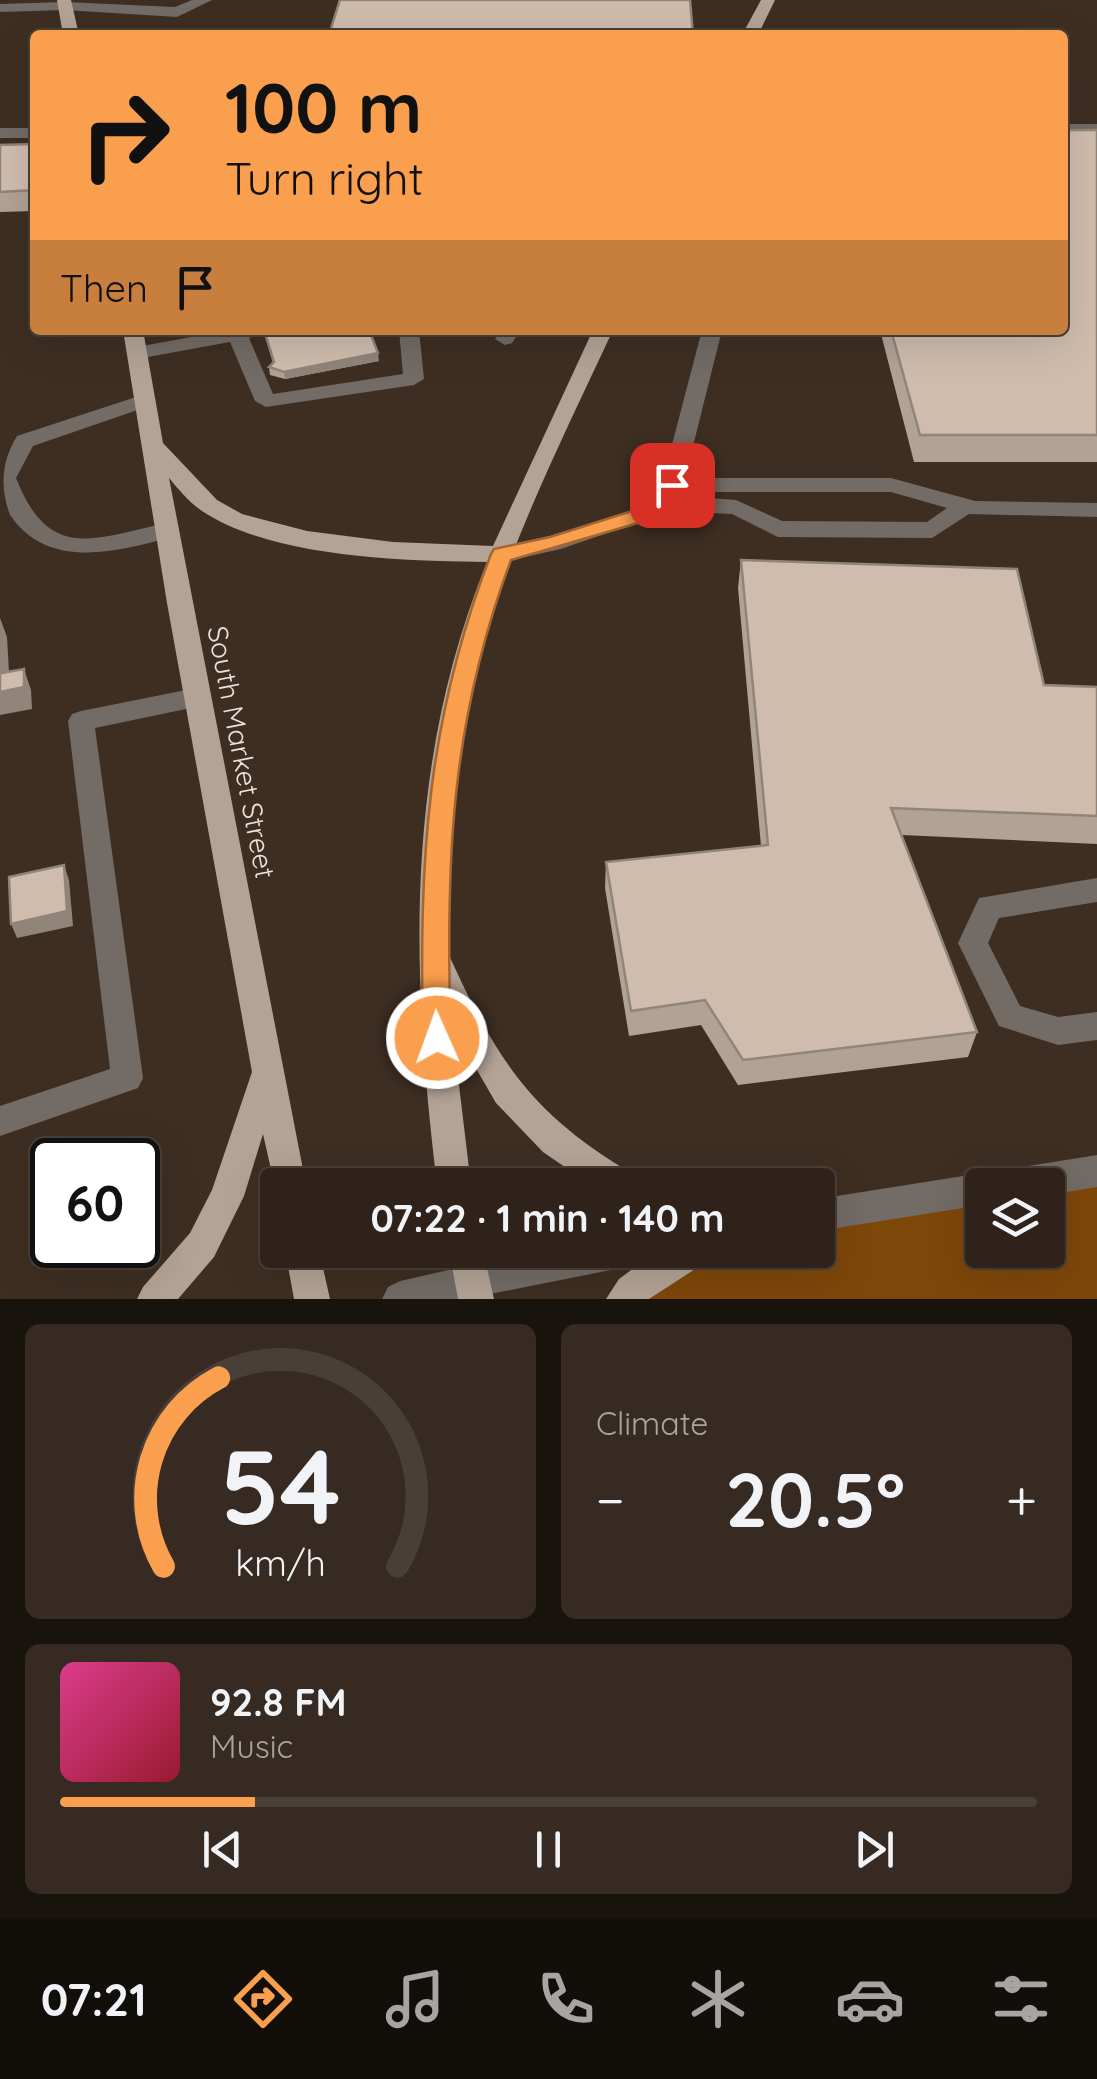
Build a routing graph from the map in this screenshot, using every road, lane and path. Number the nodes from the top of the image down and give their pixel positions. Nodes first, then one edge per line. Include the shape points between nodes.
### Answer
1 (205, 0) edge
2 (768, 0) edge
3 (64, 3) edge
4 (0, 8) edge
5 (70, 30) edge
6 (753, 30) edge
7 (1068, 129) edge
8 (1097, 129) edge
9 (0, 133) edge
10 (30, 133) edge
11 (134, 335) edge
12 (232, 335) edge
13 (237, 335) edge
14 (410, 335) edge
15 (600, 335) edge
16 (711, 335) edge
17 (137, 353) junction
18 (145, 400) junction
19 (151, 443) junction
20 (670, 494) junction
21 (965, 506) junction
22 (1097, 510) edge
23 (166, 531) junction
24 (502, 554) junction
25 (196, 698) junction
26 (1097, 890) edge
27 (434, 947) junction
28 (1097, 1026) edge
29 (267, 1074) junction
30 (0, 1121) edge
31 (286, 1168) edge
32 (452, 1168) edge
33 (595, 1168) edge
34 (1097, 1171) edge
35 (1065, 1176) edge
36 (965, 1192) edge
37 (835, 1212) edge
38 (306, 1268) edge
39 (519, 1268) edge
40 (661, 1268) edge
41 (471, 1276) edge
42 (155, 1299) edge
43 (312, 1299) edge
44 (400, 1299) edge
45 (624, 1299) edge

1 - 3 street via 164,12
2 - 6 main road
3 - 4 street
3 - 5 main road
7 - 8 street
9 - 10 street
11 - 17 main road, South Market Street
12 - 17 street
13 - 14 street via 266,400 414,379
15 - 24 main road
16 - 20 street
17 - 18 main road, South Market Street
18 - 19 main road, South Market Street
18 - 23 street via 25,441 5,478 15,512 32,533 65,546
19 - 23 main road, South Market Street
19 - 24 main road via 210,506 250,524 363,544
20 - 21 street via 891,486
20 - 21 street via 736,507 778,528 932,530
20 - 24 street via 655,511
21 - 22 street
23 - 25 main road, South Market Street
24 - 27 main road via 476,622 453,717 436,842
25 - 29 main road, South Market Street
25 - 30 street via 82,722 127,1078
26 - 28 street via 988,907 973,943 1010,1016 1058,1031
27 - 32 main road via 439,1077
27 - 33 main road via 464,1023 518,1110
29 - 31 main road, South Market Street
29 - 42 main road via 227,1196 202,1245
34 - 35 street
36 - 37 street
38 - 43 main road
39 - 41 street
40 - 45 main road
41 - 44 street

